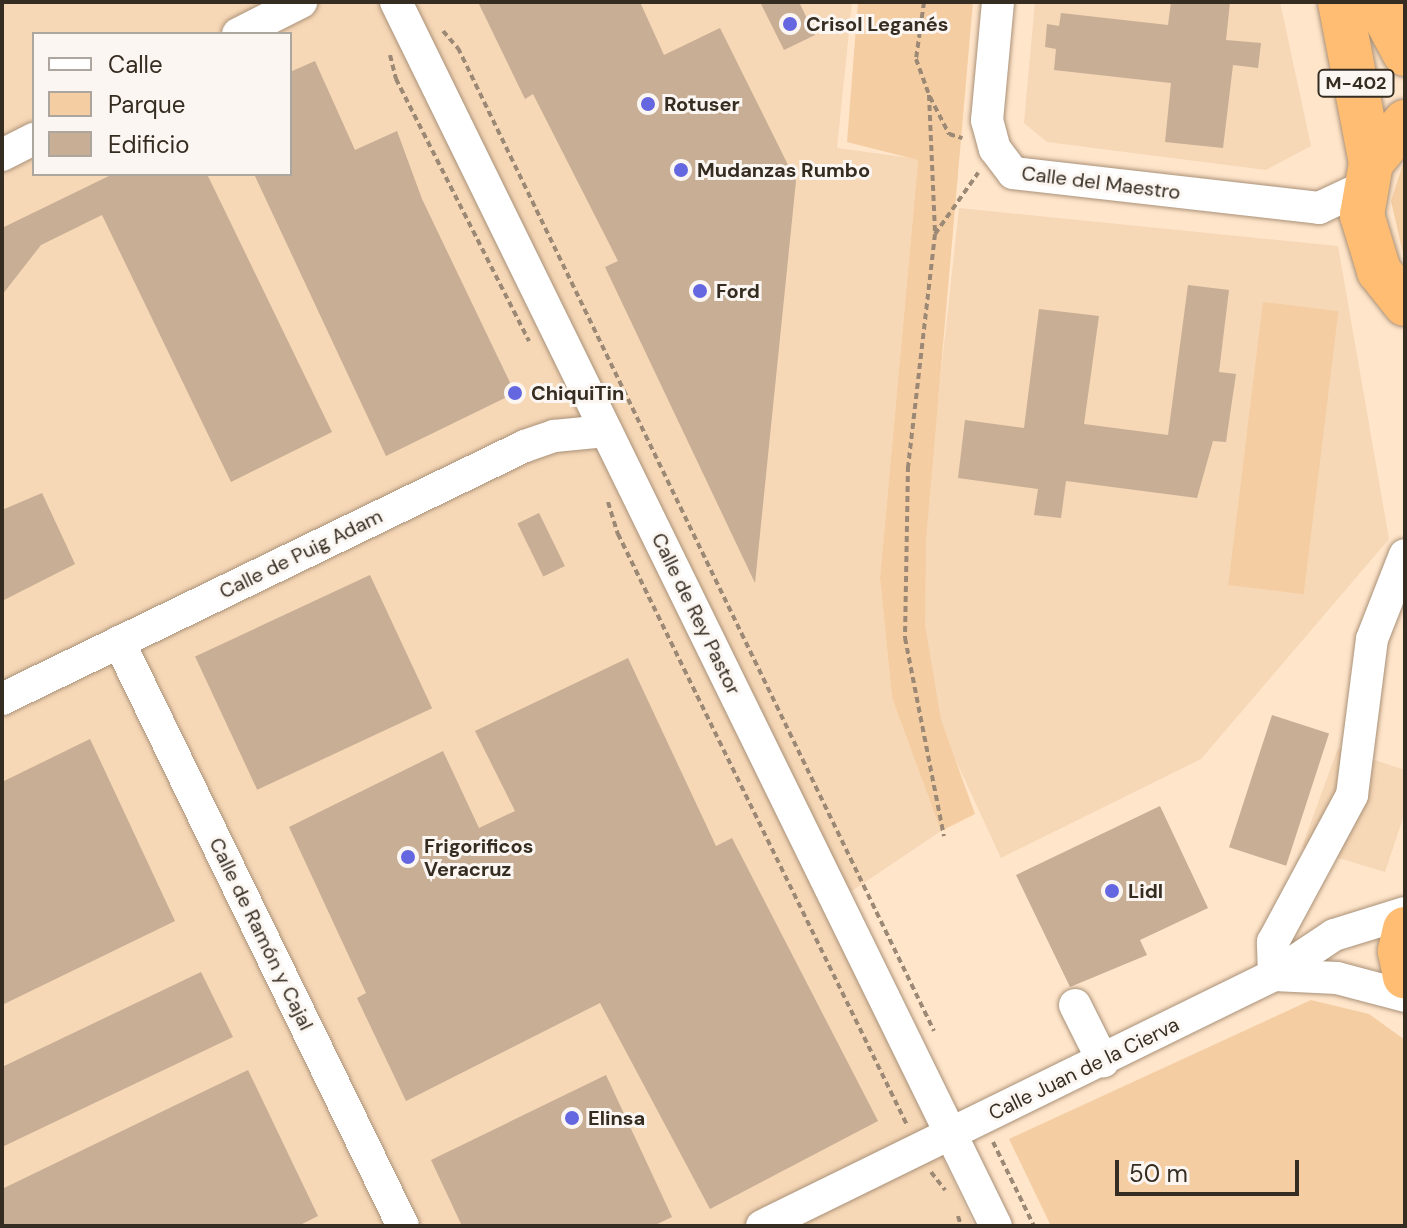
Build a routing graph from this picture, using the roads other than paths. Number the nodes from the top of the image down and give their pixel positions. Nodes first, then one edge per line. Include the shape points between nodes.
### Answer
1 (301, 2) edge
2 (396, 2) edge
3 (998, 2) edge
4 (1340, 2) edge
5 (1377, 2) edge
6 (242, 32) edge
7 (1405, 54) edge
8 (1405, 122) edge
9 (32, 140) edge
10 (2, 155) edge
11 (1368, 175) junction
12 (1319, 208) junction
13 (1369, 244) junction
14 (1405, 304) edge
15 (606, 431) junction
16 (1404, 556) edge
17 (1396, 601) edge
18 (119, 642) junction
19 (2, 699) edge
20 (1405, 913) edge
21 (1405, 929) edge
22 (1274, 975) junction
23 (1405, 977) edge
24 (1405, 996) edge
25 (1075, 1005) dead end
26 (1103, 1061) junction
27 (952, 1134) junction
28 (403, 1226) edge
29 (762, 1226) edge
30 (996, 1226) edge

1 - 6 street
2 - 15 street, Calle de Rey Pastor
3 - 12 street, Calle del Maestro via 987,120 995,149 1013,173
4 - 11 highway, M-402
5 - 7 highway, M-402
8 - 11 highway, M-402
9 - 10 street
11 - 12 street
11 - 13 highway, M-402 via 1362,215
12 - 13 street, Calle del Maestro
13 - 14 highway, M-402 via 1379,271
15 - 18 street, Calle de Puig Adam via 554,436 525,446
15 - 27 street, Calle de Rey Pastor
16 - 17 street
17 - 22 street via 1372,639 1352,795 1273,942
18 - 19 street, Calle de Puig Adam
18 - 28 street, Calle de Ramón y Cajal
20 - 22 street, Calle Juan de la Cierva via 1334,935
21 - 23 highway via 1400,951
22 - 24 street via 1337,978
22 - 26 street, Calle Juan de la Cierva
25 - 26 street
26 - 27 street, Calle Juan de la Cierva
27 - 29 street, Calle Juan de la Cierva
27 - 30 street, Calle de Rey Pastor

